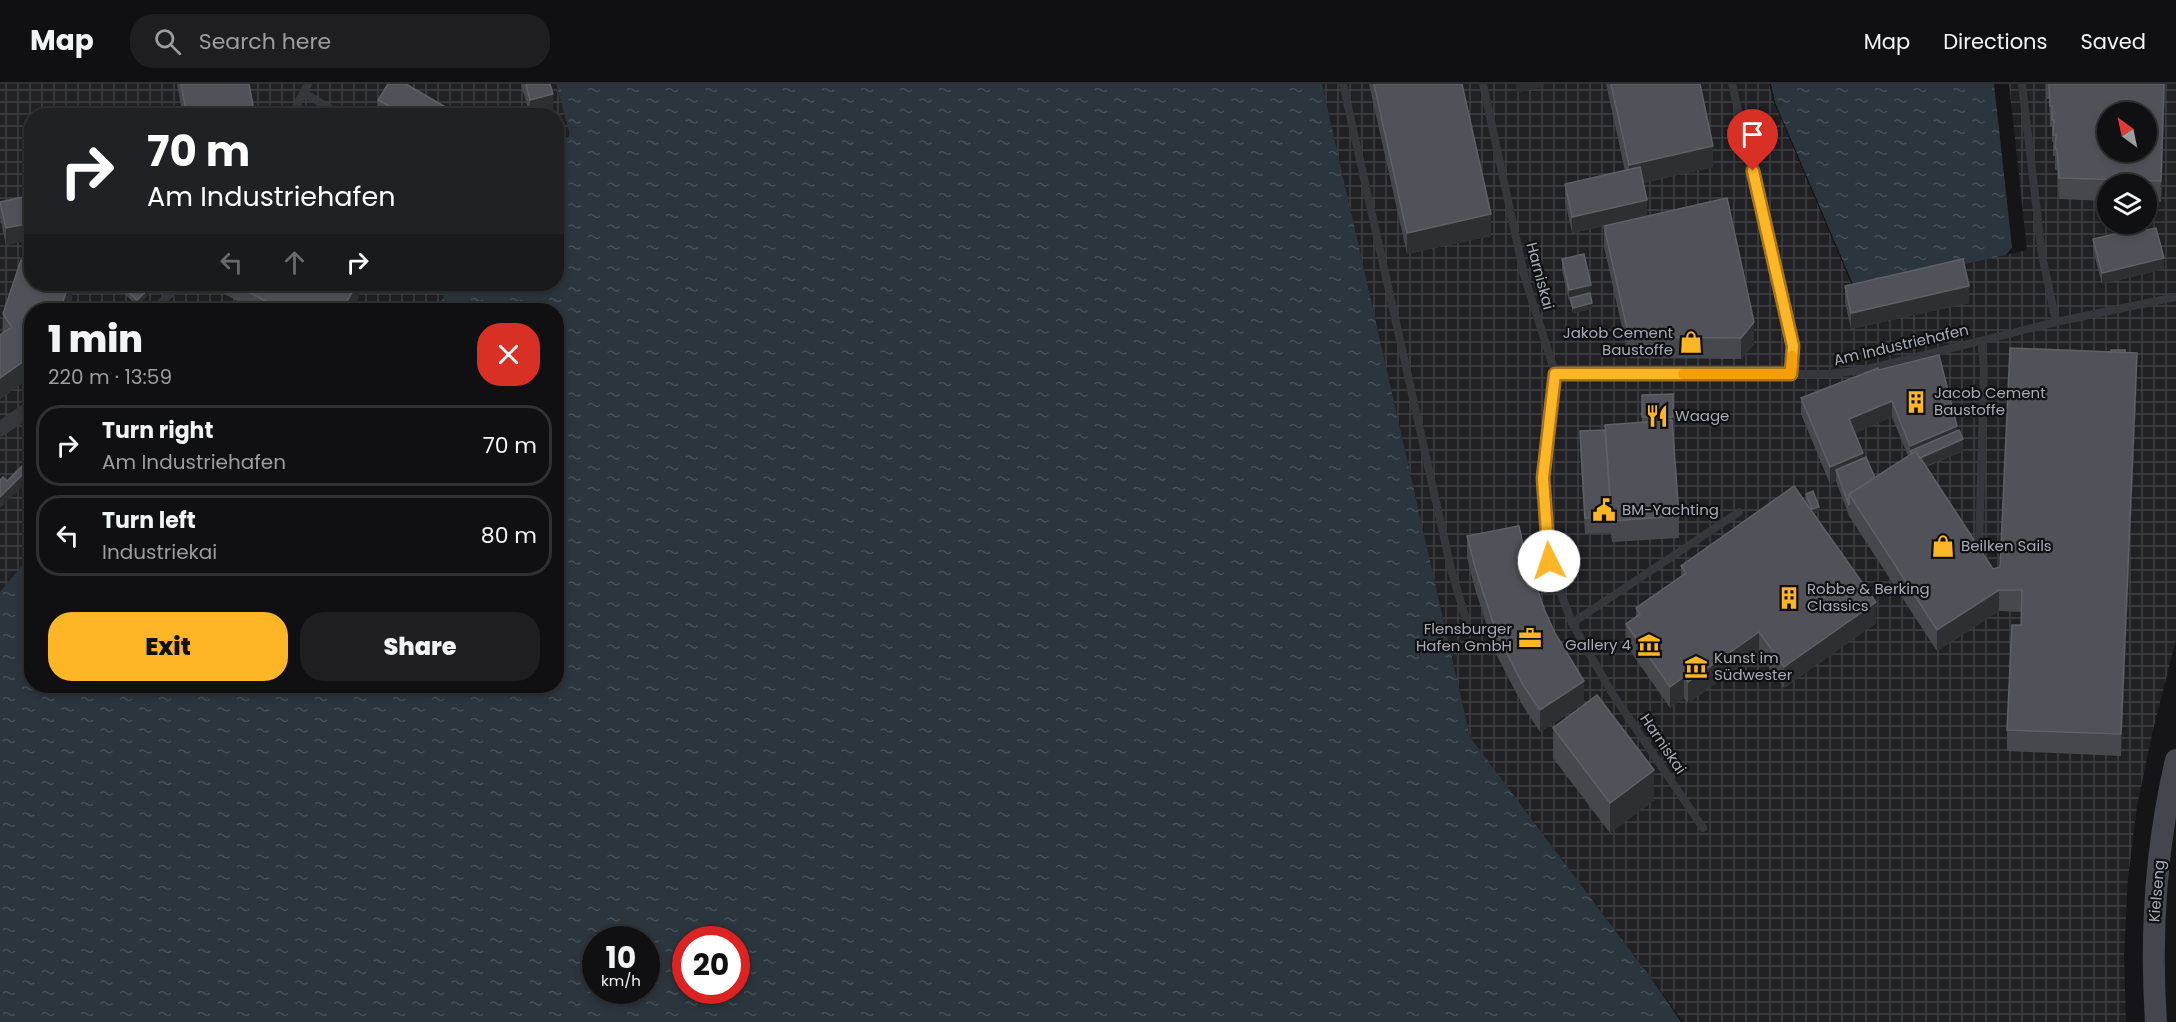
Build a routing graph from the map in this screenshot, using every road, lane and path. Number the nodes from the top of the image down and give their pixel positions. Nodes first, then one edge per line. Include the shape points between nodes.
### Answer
1 (308, 84) edge
2 (1343, 84) edge
3 (1483, 84) edge
4 (1732, 84) edge
5 (2022, 84) edge
6 (304, 93) junction
7 (296, 108) edge
8 (329, 108) edge
9 (173, 291) edge
10 (2176, 297) edge
11 (161, 303) edge
12 (2056, 322) junction
13 (1981, 341) junction
14 (1555, 374) junction
15 (1791, 374) junction
16 (24, 412) edge
17 (0, 429) edge
18 (1739, 512) dead end
19 (1979, 548) edge
20 (1572, 622) junction
21 (1467, 623) dead end
22 (2176, 760) edge
23 (1703, 828) dead end
24 (2156, 1022) edge

1 - 6 lane
2 - 21 lane via 1450,569
3 - 14 lane, Harniskai via 1524,275
4 - 15 lane via 1793,346
5 - 12 lane via 2042,255
6 - 7 lane
6 - 8 lane
9 - 11 lane
10 - 12 lane, Am Industriehafen
12 - 13 lane, Am Industriehafen
13 - 15 lane, Am Industriehafen via 1864,370
13 - 19 lane via 1984,366
14 - 15 lane, Am Industriehafen
14 - 20 lane, Harniskai via 1543,478 1549,561
16 - 17 street
18 - 20 lane
20 - 23 lane, Harniskai via 1612,693
22 - 24 street, Kielseng via 2154,917

